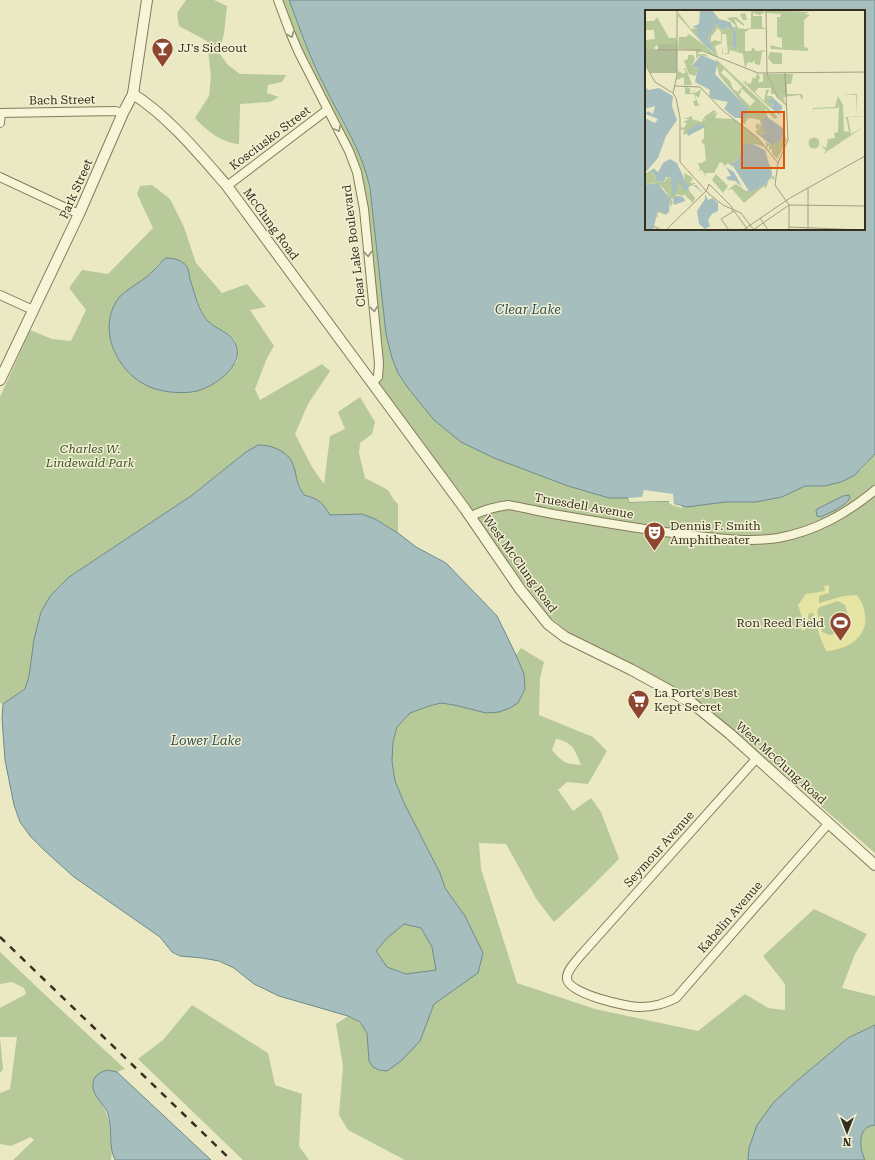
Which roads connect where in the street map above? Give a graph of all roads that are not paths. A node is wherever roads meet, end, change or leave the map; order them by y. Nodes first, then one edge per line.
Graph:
1 (147, 0) edge
2 (278, 0) edge
3 (134, 94) junction
4 (327, 110) junction
5 (0, 113) edge
6 (123, 113) junction
7 (0, 123) edge
8 (0, 178) edge
9 (228, 186) junction
10 (79, 214) junction
11 (0, 295) edge
12 (33, 310) junction
13 (0, 380) edge
14 (372, 383) junction
15 (875, 490) edge
16 (470, 517) junction
17 (756, 759) junction
18 (828, 824) junction
19 (875, 865) edge
20 (640, 1007) joint

1 - 3 street, Park Street
2 -> 4 street, Clear Lake Boulevard
3 - 6 street, Park Street
3 - 9 street, McClung Road
4 - 9 street, Kosciusko Street
4 -> 14 street, Clear Lake Boulevard
5 - 6 street, Bach Street
5 - 7 street
6 - 10 street, Park Street
8 - 10 street
9 - 14 street, McClung Road
10 - 12 street, Park Street
11 - 12 street
12 - 13 street, Park Street
14 - 16 street, West McClung Road
15 - 16 street, Truesdell Avenue
16 - 17 street, West McClung Road
17 - 18 street, West McClung Road
17 - 20 street, Seymour Avenue
18 - 19 street, West McClung Road
18 - 20 street, Kabelin Avenue

